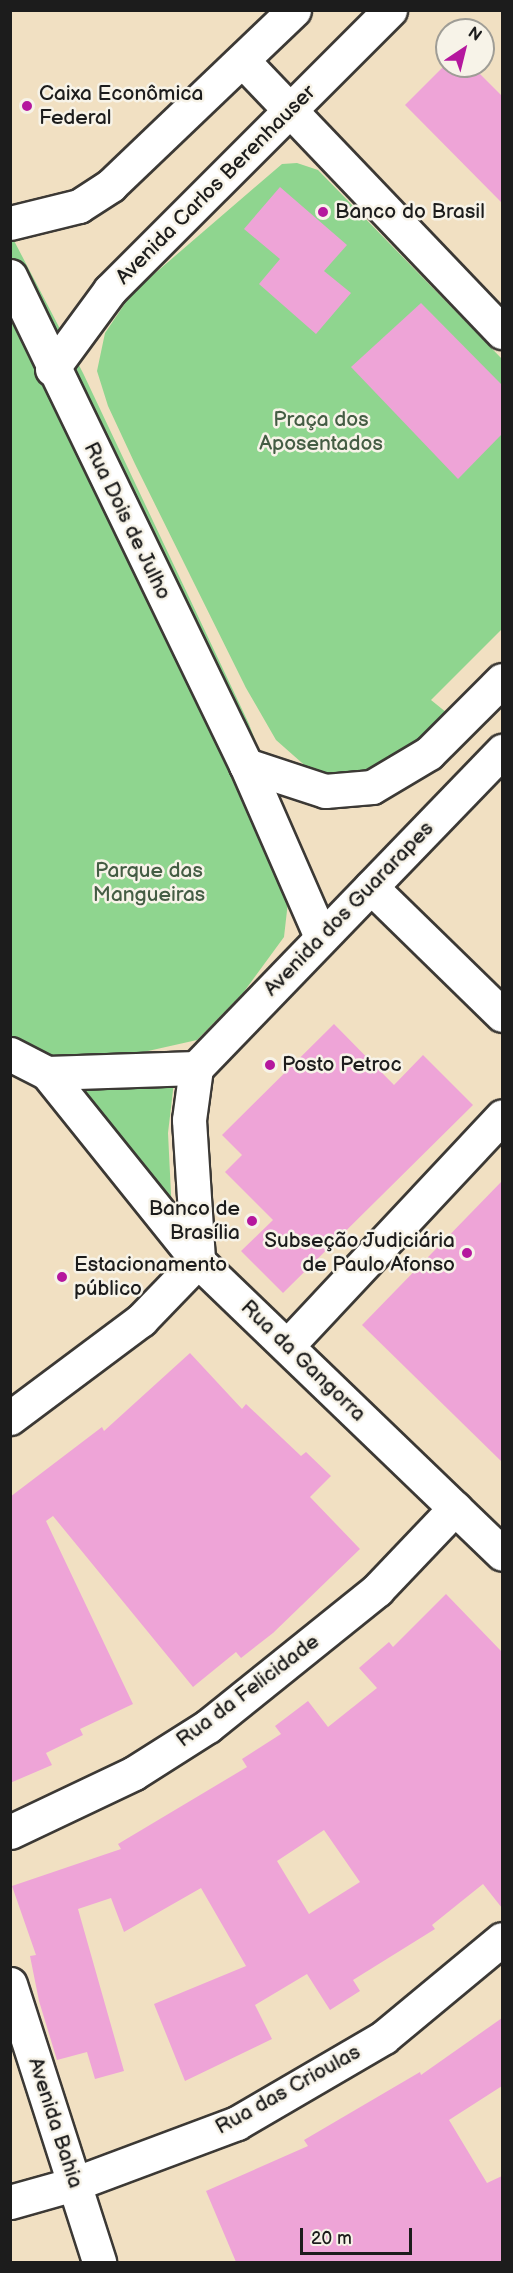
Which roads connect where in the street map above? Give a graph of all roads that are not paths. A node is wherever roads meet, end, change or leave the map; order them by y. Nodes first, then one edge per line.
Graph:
1 (294, 10) edge
2 (390, 10) edge
3 (243, 61) junction
4 (291, 109) junction
5 (10, 223) edge
6 (10, 276) edge
7 (502, 332) edge
8 (52, 369) junction
9 (502, 680) edge
10 (502, 751) edge
11 (246, 765) junction
12 (371, 887) junction
13 (321, 937) junction
14 (502, 1015) edge
15 (10, 1054) edge
16 (196, 1068) junction
17 (10, 1069) edge
18 (47, 1073) junction
19 (502, 1116) edge
20 (198, 1262) junction
21 (288, 1345) junction
22 (10, 1418) edge
23 (455, 1508) junction
24 (502, 1554) edge
25 (10, 1832) edge
26 (502, 1939) edge
27 (10, 1984) edge
28 (74, 2184) junction
29 (10, 2202) edge
30 (99, 2262) edge

1 - 3 street
2 - 4 street, Avenida Carlos Berenhauser
3 - 4 street
3 - 5 street
4 - 7 street
4 - 8 street, Avenida Carlos Berenhauser
6 - 8 street, Rua Dois de Julho
8 - 11 street, Rua Dois de Julho
9 - 11 street
10 - 12 street, Avenida dos Guararapes
11 - 13 street, Rua Dois de Julho
12 - 13 street, Avenida dos Guararapes
12 - 14 street
13 - 16 street, Avenida dos Guararapes
15 - 18 street, Rua da Gangorra
16 - 18 street, Rua da Gangorra
16 - 20 street
17 - 18 street
18 - 20 street, Rua da Gangorra
19 - 21 street
20 - 21 street, Rua da Gangorra
20 - 22 street
21 - 23 street, Rua da Gangorra
23 - 24 street, Rua da Gangorra
23 - 25 street, Rua da Felicidade
26 - 28 street, Rua das Crioulas
27 - 28 street, Avenida Bahia
28 - 29 street, Rua das Crioulas
28 - 30 street, Avenida Bahia

